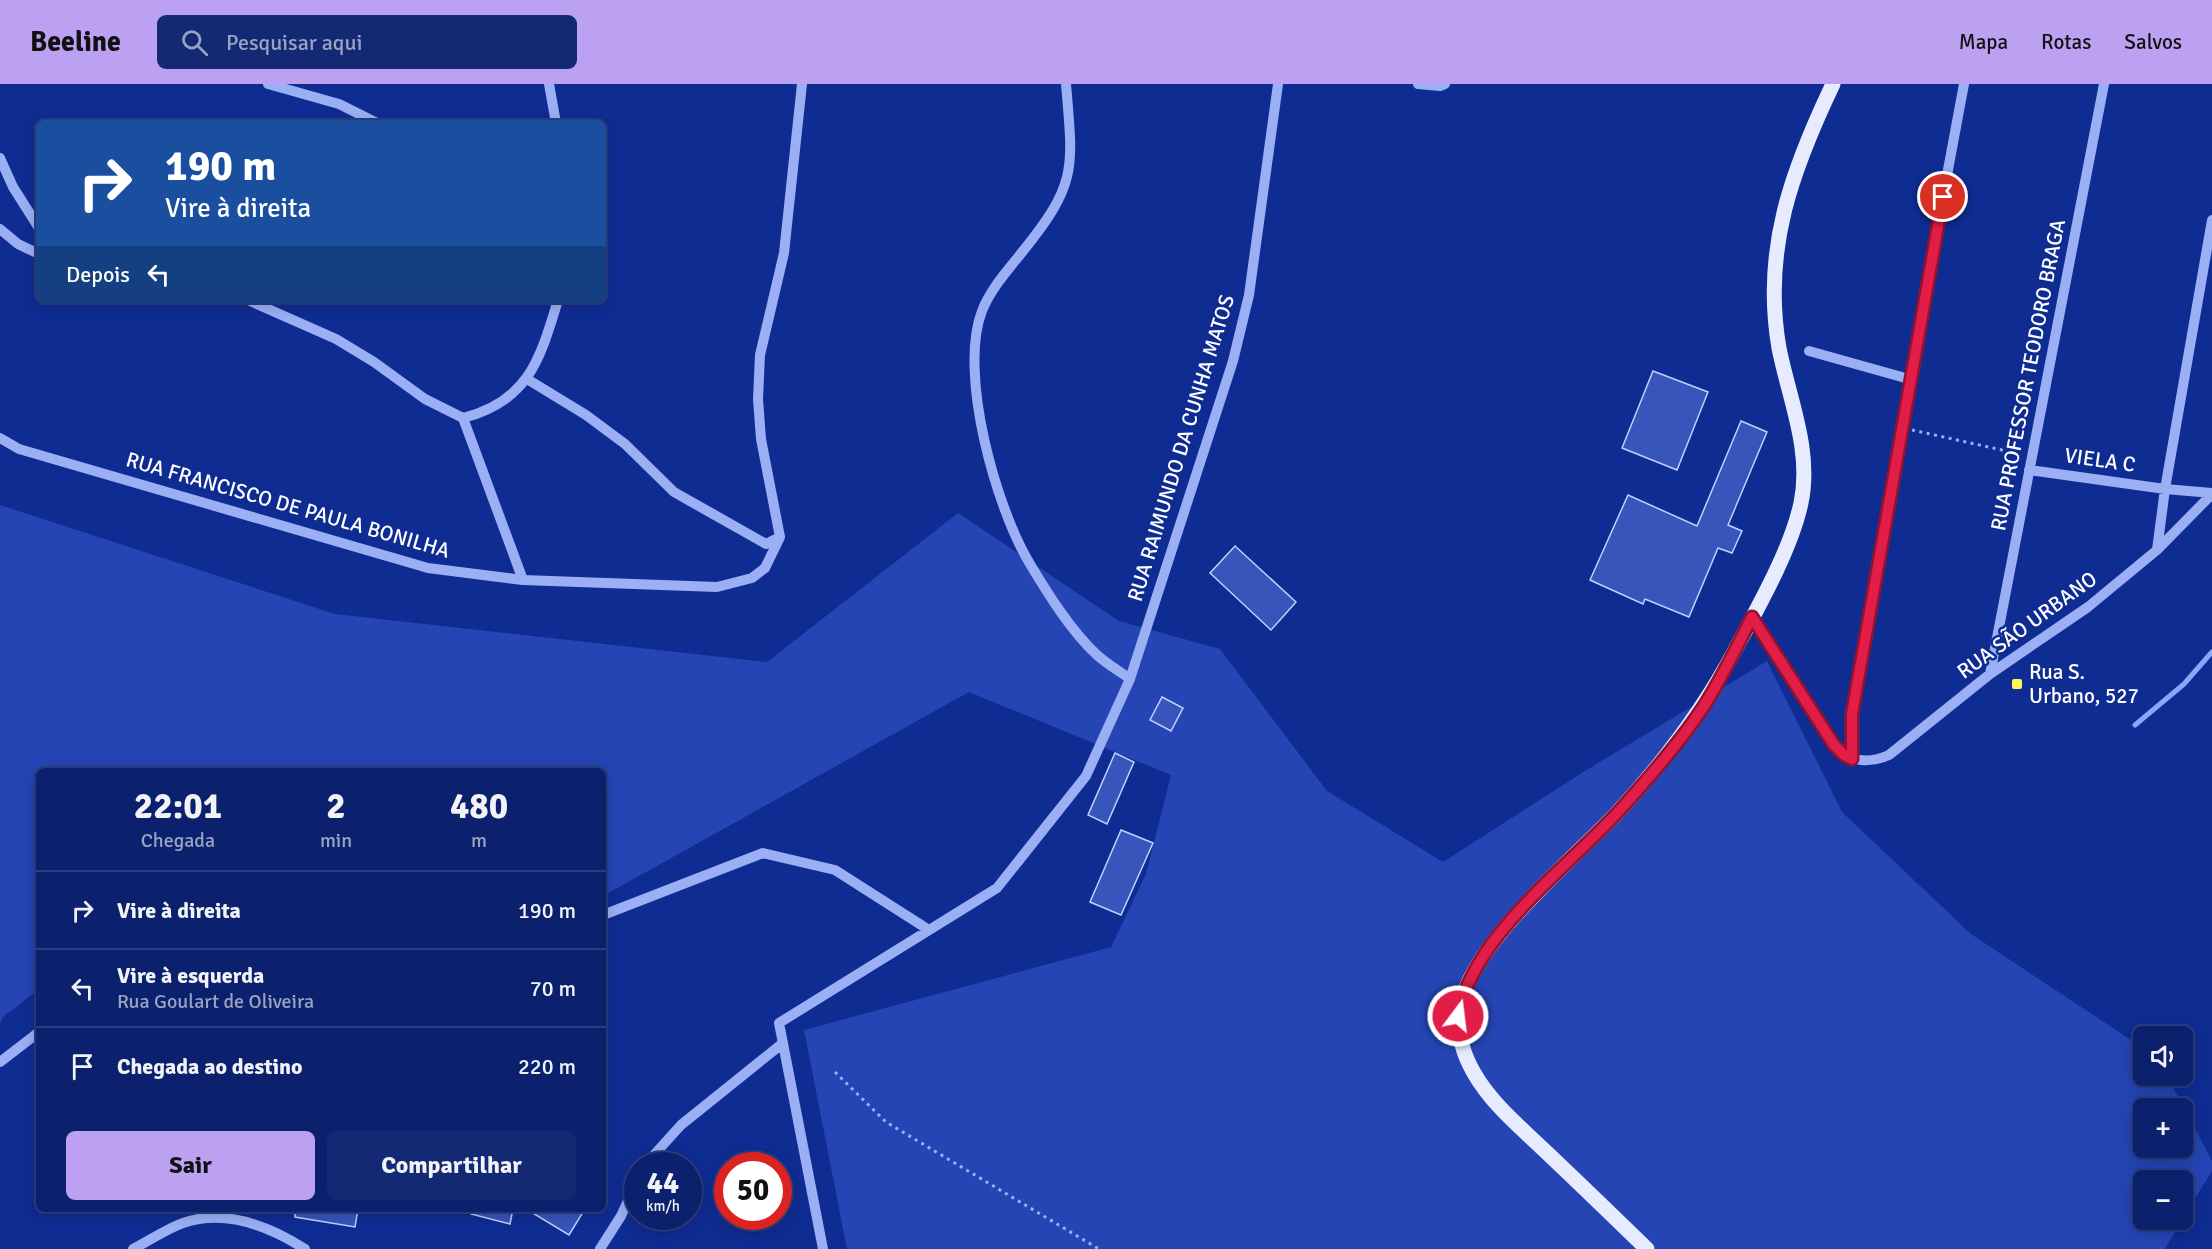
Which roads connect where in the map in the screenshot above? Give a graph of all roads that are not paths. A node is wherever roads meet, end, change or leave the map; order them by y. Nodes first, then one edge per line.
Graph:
1 (268, 84) edge
2 (549, 84) edge
3 (802, 84) edge
4 (1066, 84) edge
5 (1278, 84) edge
6 (1418, 84) edge
7 (1445, 84) edge
8 (1833, 84) edge
9 (1964, 84) edge
10 (2104, 84) edge
11 (371, 120) edge
12 (555, 120) edge
13 (0, 158) edge
14 (2212, 220) edge
15 (36, 223) edge
16 (0, 229) edge
17 (36, 253) edge
18 (255, 303) edge
19 (557, 303) edge
20 (1809, 351) dead end
21 (527, 379) junction
22 (1909, 379) junction
23 (463, 418) junction
24 (0, 438) edge
25 (2030, 470) junction
26 (2164, 489) junction
27 (2211, 496) edge
28 (780, 537) junction
29 (2157, 550) junction
30 (523, 580) junction
31 (1752, 617) junction
32 (1990, 674) junction
33 (1130, 679) junction
34 (1852, 759) junction
35 (606, 914) edge
36 (929, 930) junction
37 (36, 1034) edge
38 (783, 1043) junction
39 (0, 1062) edge
40 (657, 1152) edge
41 (624, 1209) edge
42 (133, 1249) edge
43 (305, 1249) edge
44 (600, 1249) edge
45 (823, 1249) edge
46 (1647, 1249) edge

1 - 11 street
2 - 12 street
3 - 28 street
4 - 33 street
5 - 33 street, RUA RAIMUNDO DA CUNHA MATOS
6 - 7 street
8 - 31 main road
9 - 22 street
10 - 25 street, RUA PROFESSOR TEODORO BRAGA
13 - 15 street
14 - 26 street
16 - 17 street
18 - 23 street
19 - 21 street
20 - 22 street
21 - 23 street
21 - 28 street
22 - 34 street
23 - 30 street
24 - 30 street, RUA FRANCISCO DE PAULA BONILHA
25 - 26 street, VIELA C
25 - 32 street, RUA PROFESSOR TEODORO BRAGA
26 - 27 street, VIELA C
26 - 29 street
27 - 29 street, RUA SÃO URBANO
28 - 30 street, RUA FRANCISCO DE PAULA BONILHA
29 - 32 street, RUA SÃO URBANO
31 - 34 street
31 - 46 main road
32 - 34 street, RUA SÃO URBANO
33 - 36 street, RUA RAIMUNDO DA CUNHA MATOS
35 - 36 street
36 - 38 street, RUA RAIMUNDO DA CUNHA MATOS
37 - 39 street
38 - 40 street
38 - 45 street
41 - 44 street
42 - 43 street

